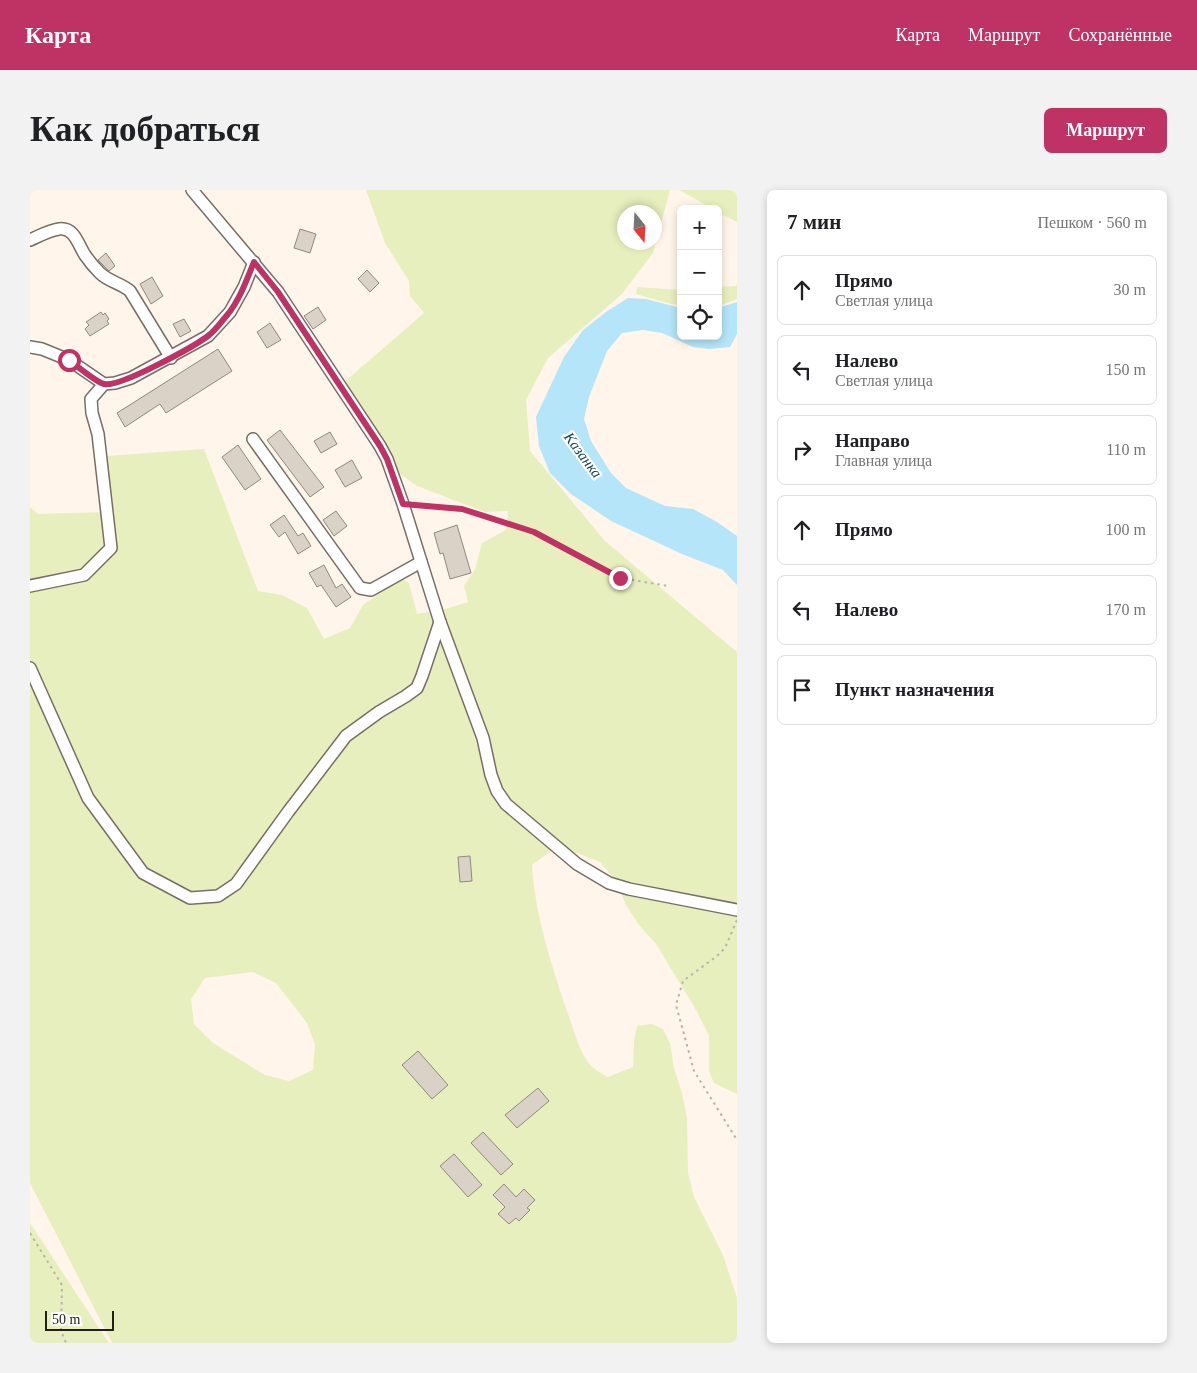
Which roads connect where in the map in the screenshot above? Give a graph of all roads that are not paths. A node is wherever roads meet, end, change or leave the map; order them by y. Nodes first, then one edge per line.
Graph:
1 (192, 190) edge
2 (30, 240) edge
3 (254, 262) junction
4 (30, 347) edge
5 (171, 358) junction
6 (104, 384) junction
7 (253, 439) dead end
8 (421, 562) junction
9 (30, 586) edge
10 (440, 622) junction
11 (30, 668) edge
12 (737, 910) edge

1 - 3 street
2 - 5 street
3 - 5 street
3 - 8 street
4 - 6 street
5 - 6 street
6 - 9 street
7 - 8 street
8 - 10 street
10 - 11 street
10 - 12 street

